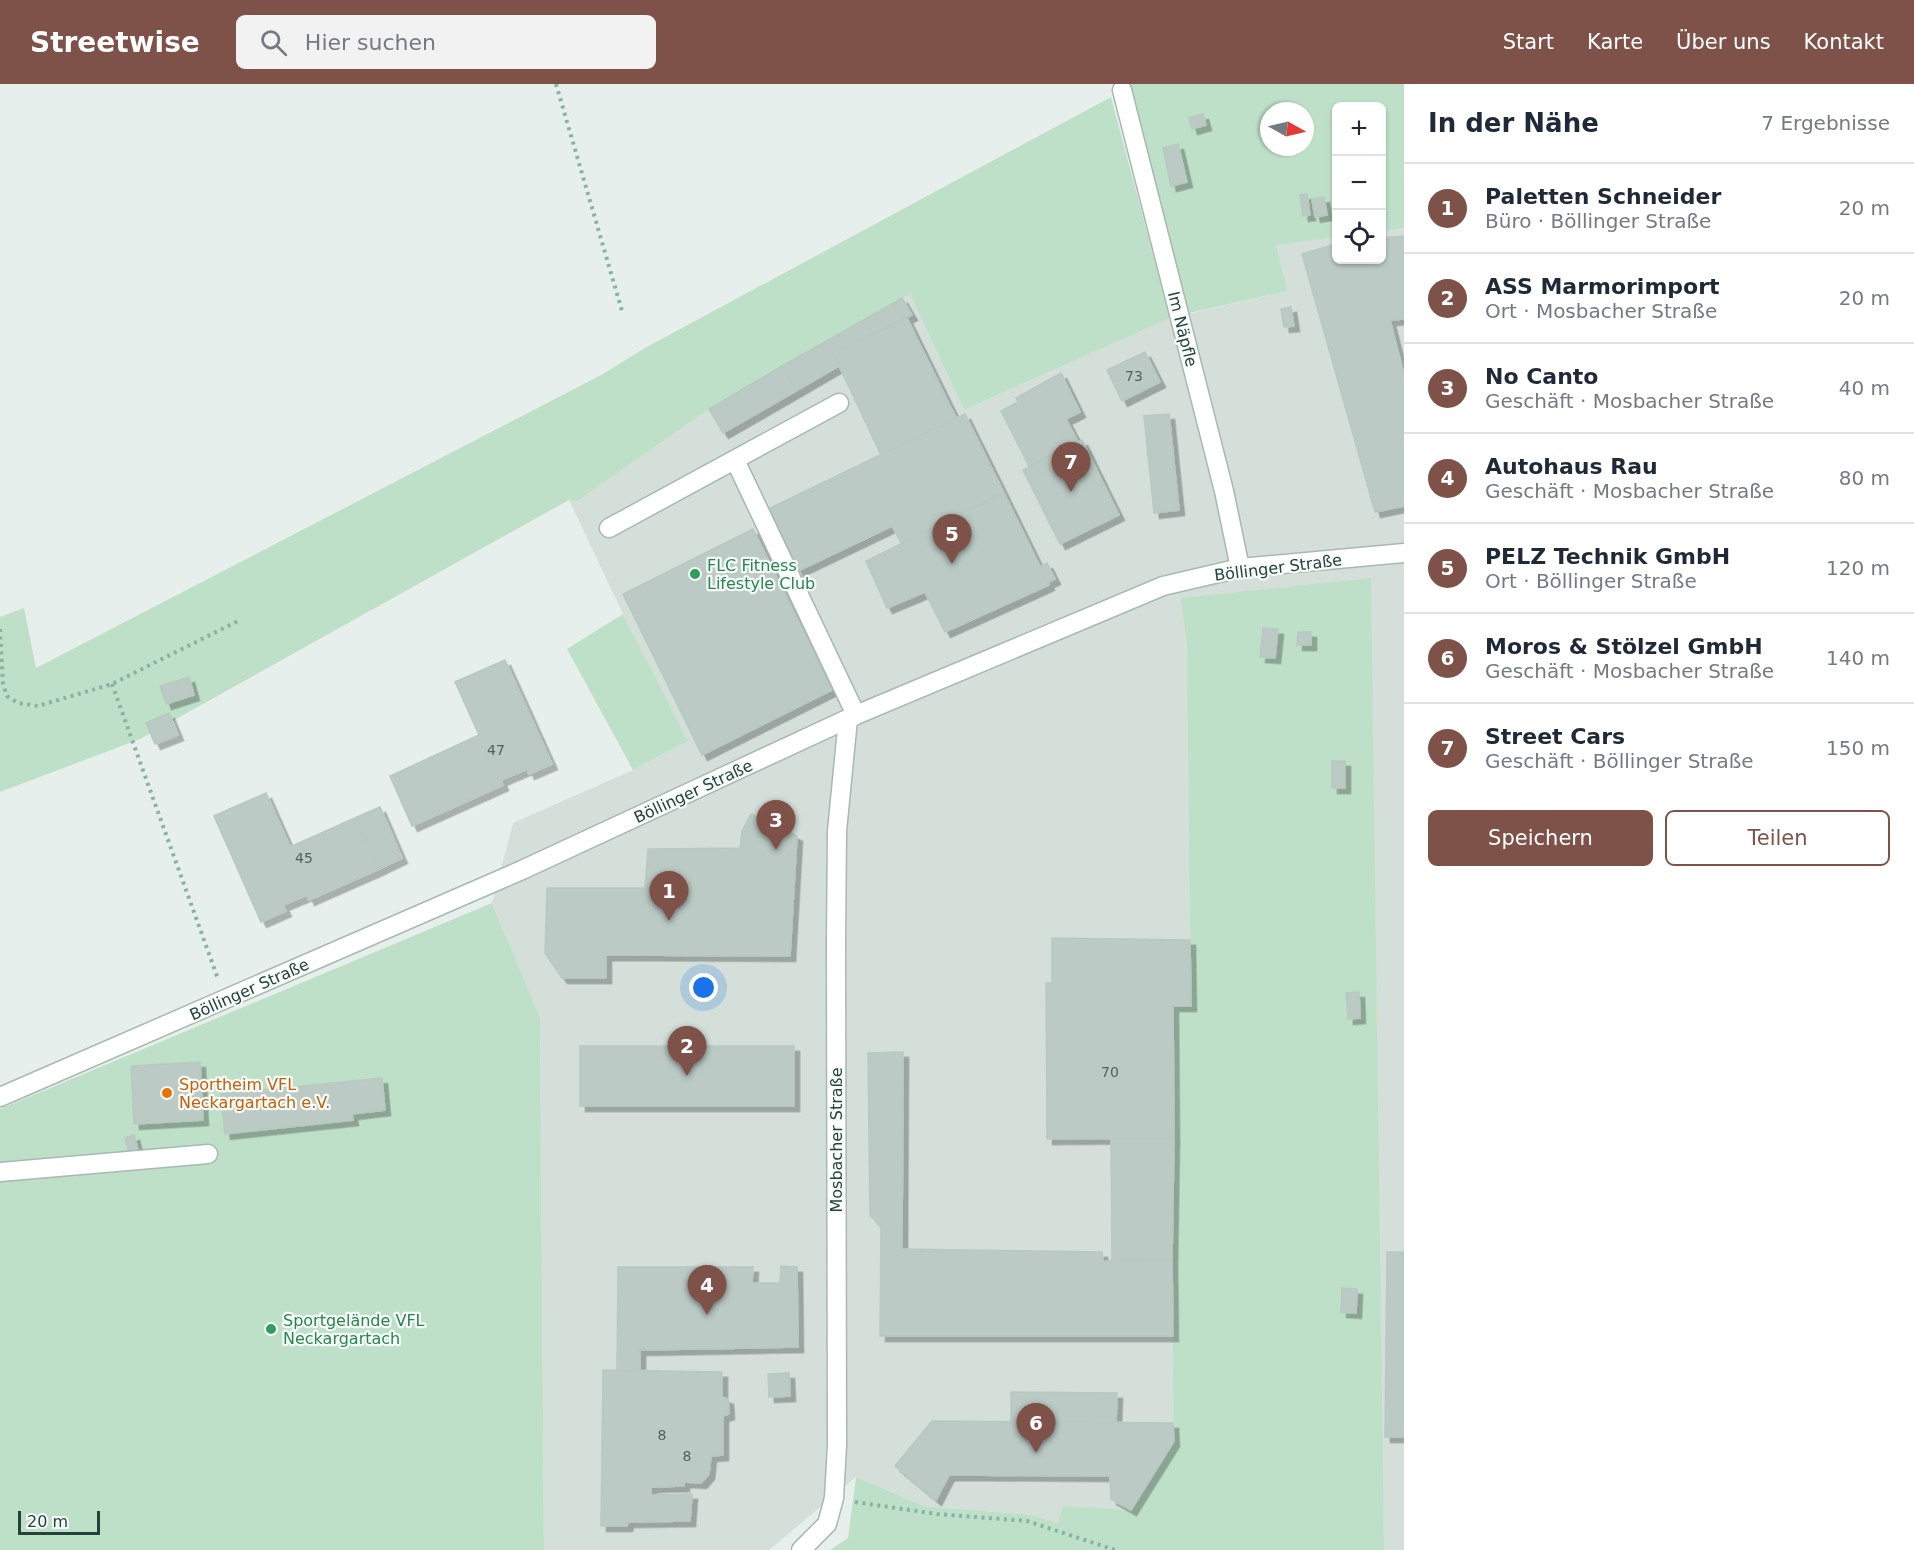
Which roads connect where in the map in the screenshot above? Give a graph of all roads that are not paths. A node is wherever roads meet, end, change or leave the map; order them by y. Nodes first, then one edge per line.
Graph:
1 (1122, 90) dead end
2 (839, 403) dead end
3 (735, 460) junction
4 (609, 528) dead end
5 (1404, 553) edge
6 (1240, 568) junction
7 (852, 717) junction
8 (0, 1097) edge
9 (208, 1154) dead end
10 (0, 1172) edge
11 (801, 1550) edge

1 - 6 street, Im Näpfle
2 - 3 street
3 - 4 street
3 - 7 street
5 - 6 street, Böllinger Straße
6 - 7 street, Böllinger Straße
7 - 8 street, Böllinger Straße
7 - 11 street, Mosbacher Straße
9 - 10 street

